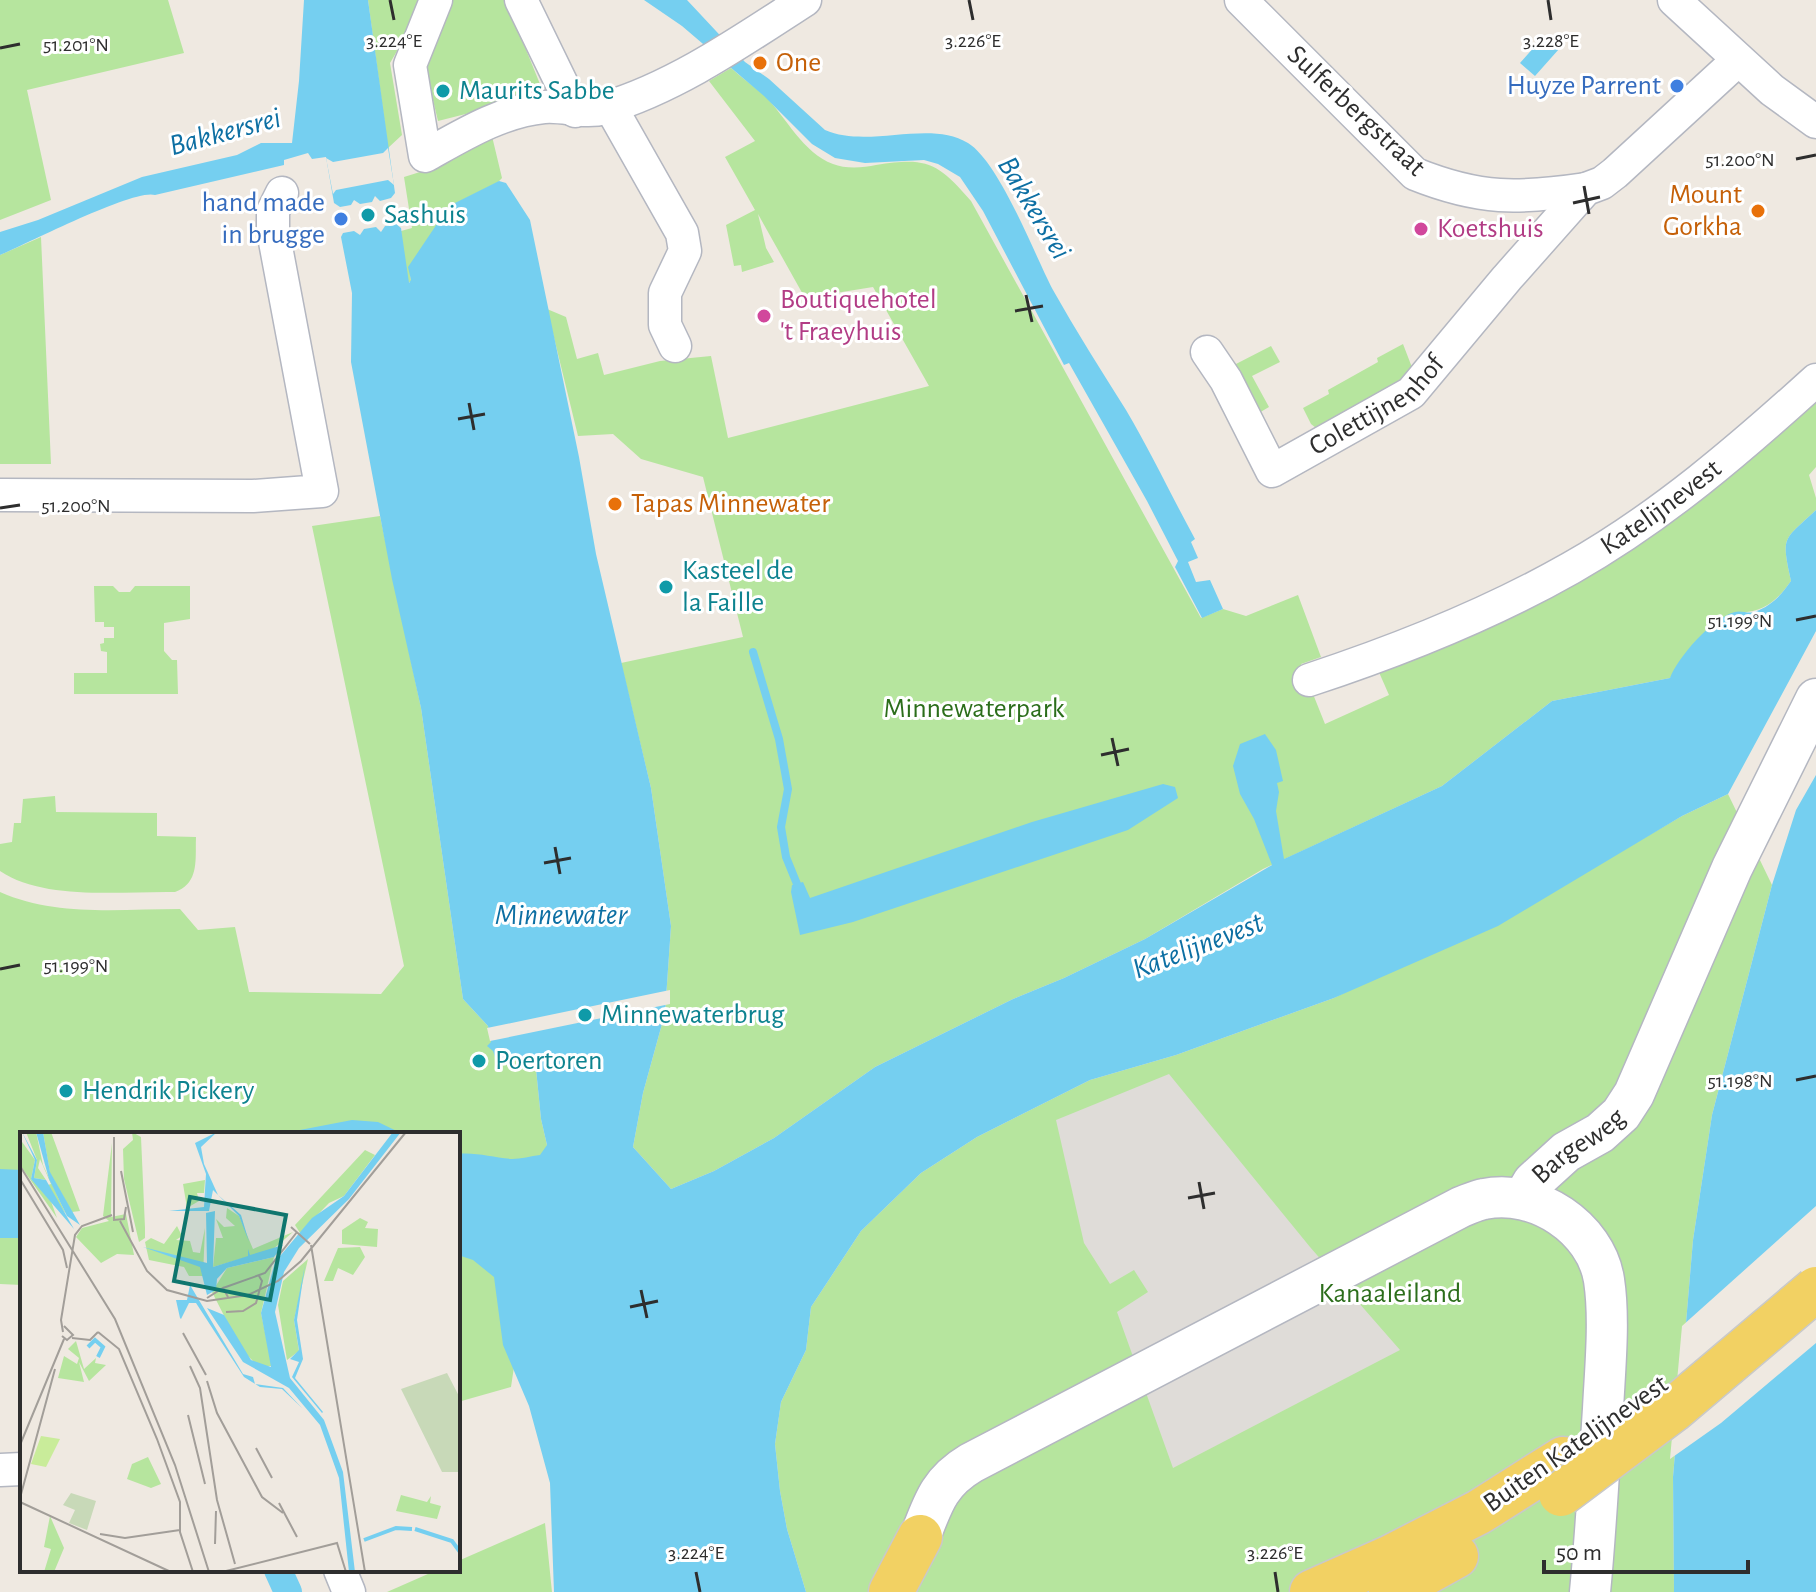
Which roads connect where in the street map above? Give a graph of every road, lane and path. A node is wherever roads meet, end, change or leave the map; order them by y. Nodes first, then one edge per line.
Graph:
1 (436, 0) edge
2 (521, 0) edge
3 (805, 0) edge
4 (1241, 0) edge
5 (1674, 0) edge
6 (1738, 60) junction
7 (610, 106) junction
8 (575, 111) junction
9 (1816, 122) edge
10 (1586, 189) junction
11 (282, 193) dead end
12 (1534, 196) junction
13 (1557, 222) junction
14 (675, 346) dead end
15 (1207, 352) dead end
16 (1816, 380) edge
17 (0, 495) edge
18 (1309, 680) dead end
19 (1816, 699) edge
20 (1523, 1199) junction
21 (1816, 1259) edge
22 (1816, 1289) edge
23 (20, 1469) edge
24 (0, 1470) edge
25 (1562, 1477) junction
26 (920, 1537) junction
27 (341, 1572) edge
28 (349, 1592) edge
29 (891, 1592) edge
30 (922, 1592) edge
31 (1312, 1592) edge
32 (1391, 1592) edge
33 (1590, 1592) edge

1 - 8 street
2 - 8 street
3 - 7 street
4 - 12 street, Sulferbergstraat
5 - 6 street
6 - 9 street
6 - 10 street
7 - 8 street
7 - 14 street
10 - 12 street, Sulferbergstraat
10 - 13 street
11 - 17 street
12 - 13 street
13 - 15 street, Colettijnenhof
16 - 18 street, Katelijnevest
19 - 20 street, Bargeweg
20 - 26 street
20 - 33 street, Bargeweg
21 - 25 main road, Buiten Katelijnevest
22 - 25 main road, Buiten Katelijnevest, bridge
23 - 24 street
25 - 31 main road, Buiten Katelijnevest
25 - 32 main road, Buiten Katelijnevest
26 - 29 main road
26 - 30 main road
27 - 28 street

